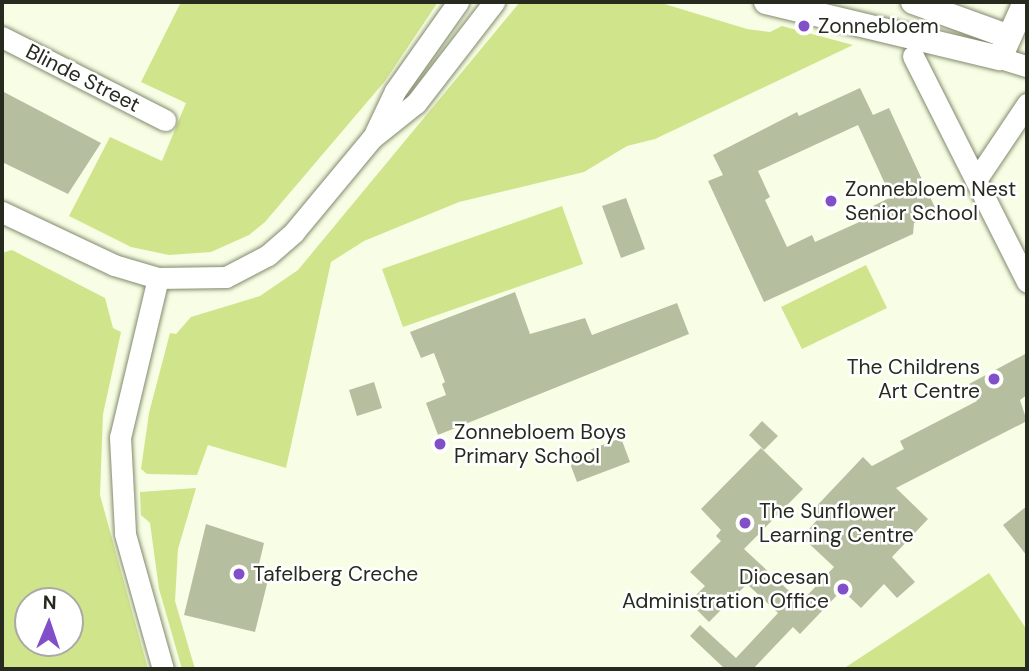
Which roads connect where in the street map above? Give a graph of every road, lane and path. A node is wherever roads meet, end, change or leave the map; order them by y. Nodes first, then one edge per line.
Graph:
1 (458, 2) edge
2 (494, 2) edge
3 (766, 2) edge
4 (913, 2) edge
5 (1025, 2) edge
6 (2, 37) edge
7 (1004, 47) junction
8 (1027, 54) edge
9 (913, 56) dead end
10 (1027, 66) edge
11 (1027, 104) edge
12 (165, 120) dead end
13 (372, 138) junction
14 (976, 180) junction
15 (2, 212) edge
16 (158, 278) junction
17 (1027, 282) edge
18 (163, 669) edge

1 - 13 street
2 - 13 street
3 - 7 street
4 - 7 street
5 - 7 street
6 - 12 street, Blinde Street
7 - 8 street
7 - 10 street
9 - 14 street
11 - 14 street
13 - 16 street
14 - 17 street
15 - 16 street
16 - 18 street

